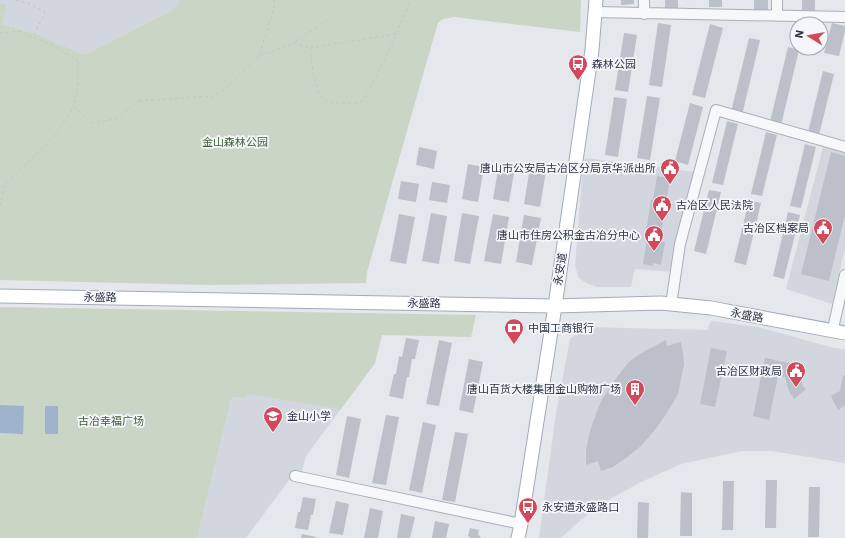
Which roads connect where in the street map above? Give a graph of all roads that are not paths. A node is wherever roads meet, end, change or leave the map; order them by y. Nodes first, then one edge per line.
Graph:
1 (644, 0) edge
2 (777, 0) edge
3 (596, 6) edge
4 (644, 14) junction
5 (777, 16) junction
6 (845, 17) edge
7 (845, 147) edge
8 (845, 275) edge
9 (0, 290) edge
10 (0, 296) edge
11 (672, 298) junction
12 (555, 303) junction
13 (839, 325) edge
14 (845, 333) edge
15 (295, 476) dead end
16 (521, 524) junction
17 (518, 538) edge

1 - 4 street
2 - 5 street
3 - 4 street
3 - 12 main road, 永安道
4 - 5 street
5 - 6 street
7 - 11 street
8 - 13 street
9 - 12 main road, 永盛路
10 - 12 main road, 永盛路
11 - 12 main road, 永盛路
11 - 13 main road, 永盛路
12 - 14 main road, 永盛路
12 - 16 main road, 永安道
15 - 16 street
16 - 17 main road, 永安道

